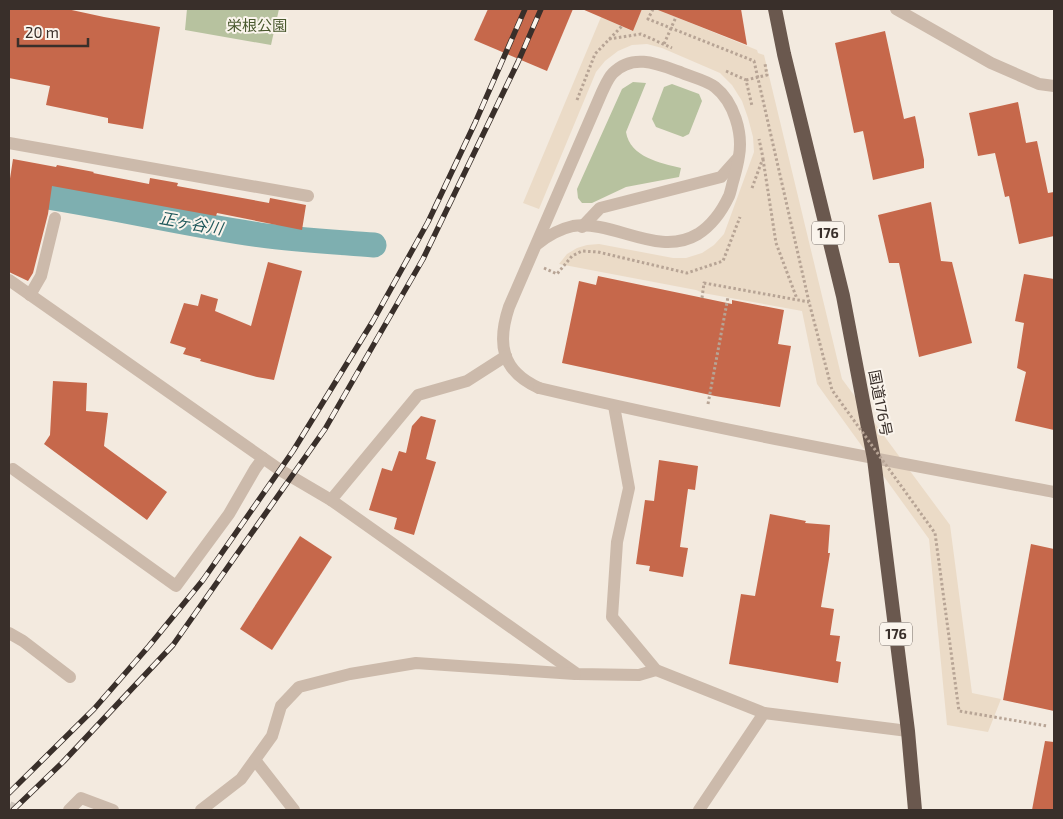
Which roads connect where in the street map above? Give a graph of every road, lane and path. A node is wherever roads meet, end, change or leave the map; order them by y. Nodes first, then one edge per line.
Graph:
1 (653, 9) edge
2 (775, 9) edge
3 (896, 9) edge
4 (676, 17) dead end
5 (664, 44) dead end
6 (764, 56) dead end
7 (746, 80) dead end
8 (1054, 86) edge
9 (9, 143) edge
10 (739, 156) junction
11 (763, 158) dead end
12 (308, 196) dead end
13 (55, 218) dead end
14 (582, 227) junction
15 (536, 245) junction
16 (9, 280) edge
17 (30, 295) junction
18 (728, 297) dead end
19 (702, 298) dead end
20 (797, 299) junction
21 (809, 302) junction
22 (506, 356) junction
23 (708, 404) dead end
24 (614, 406) junction
25 (263, 458) junction
26 (874, 458) junction
27 (13, 469) dead end
28 (1054, 492) edge
29 (331, 500) junction
30 (9, 633) edge
31 (656, 670) junction
32 (577, 674) junction
33 (70, 677) dead end
34 (764, 713) junction
35 (1047, 726) dead end
36 (908, 731) junction
37 (255, 760) junction
38 (69, 810) edge
39 (113, 810) edge
40 (201, 810) edge
41 (294, 810) edge
42 (699, 810) edge
43 (915, 810) edge

1 - 21 path, bridge
2 - 26 highway, 国道176号 / 176
3 - 8 street
4 - 5 path
6 - 7 path
9 - 12 street
10 - 14 street
10 - 14 street
10 - 15 street
11 - 20 path
13 - 17 street
14 - 15 street
15 - 22 street
16 - 17 street
17 - 25 street
18 - 23 path
19 - 20 path
20 - 21 path
21 - 35 path, bridge
22 - 24 street
22 - 29 street
24 - 26 street
24 - 31 street
25 - 27 street
25 - 29 street
26 - 28 street
26 - 36 highway, 国道176号 / 176
29 - 32 street
30 - 33 street
31 - 32 street
31 - 34 street
32 - 37 street
34 - 36 street
34 - 42 street
36 - 43 highway, 国道176号 / 176
37 - 40 street
37 - 41 street
38 - 39 street

